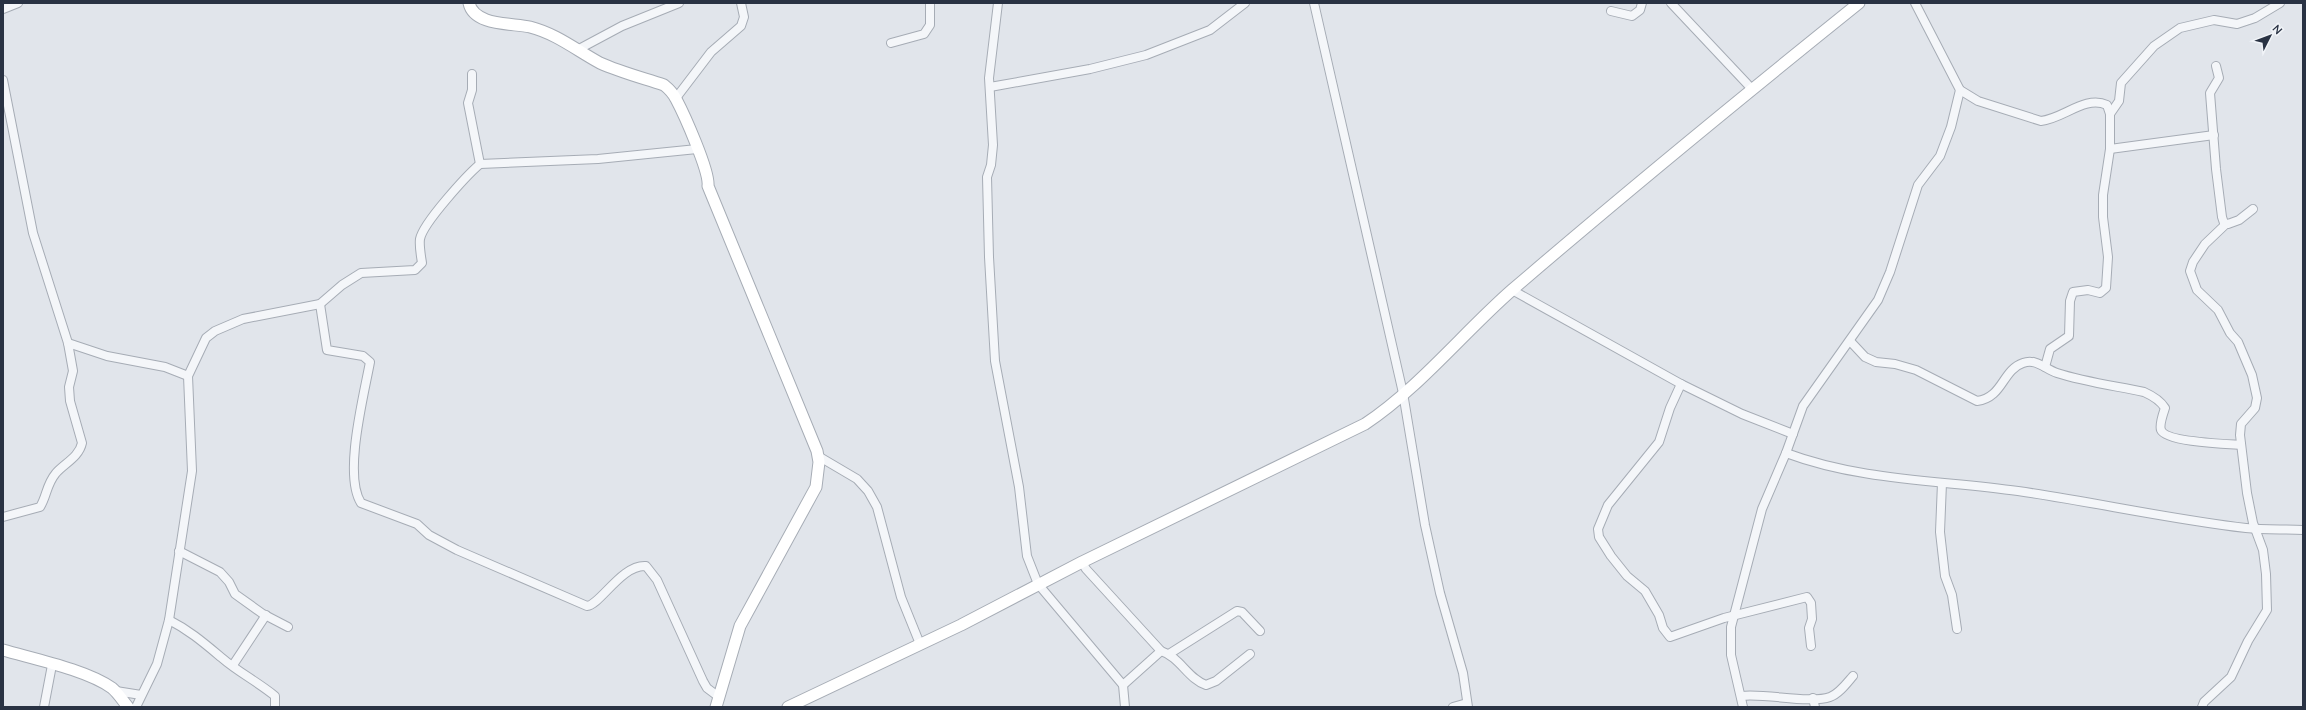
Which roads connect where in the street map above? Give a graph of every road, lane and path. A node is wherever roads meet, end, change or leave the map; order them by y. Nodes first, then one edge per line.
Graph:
1 (18, 3) edge
2 (469, 3) edge
3 (679, 3) edge
4 (741, 3) edge
5 (930, 3) edge
6 (998, 3) edge
7 (1246, 3) edge
8 (1314, 3) edge
9 (1642, 3) edge
10 (1671, 3) edge
11 (1859, 3) edge
12 (1915, 3) edge
13 (2280, 3) edge
14 (3, 9) edge
15 (1611, 11) dead end
16 (891, 43) dead end
17 (579, 49) junction
18 (2216, 66) dead end
19 (472, 74) dead end
20 (3, 80) edge
21 (990, 86) junction
22 (1752, 89) junction
23 (1960, 90) junction
24 (676, 98) junction
25 (2110, 114) junction
26 (2214, 135) junction
27 (697, 148) junction
28 (2110, 149) junction
29 (480, 164) junction
30 (2253, 209) dead end
31 (2226, 224) junction
32 (1512, 290) junction
33 (320, 304) junction
34 (1850, 341) junction
35 (68, 343) junction
36 (2045, 367) junction
37 (188, 376) junction
38 (1681, 384) junction
39 (1403, 393) junction
40 (1792, 434) junction
41 (2241, 445) junction
42 (1786, 453) junction
43 (818, 456) junction
44 (1942, 483) junction
45 (3, 517) edge
46 (2256, 528) junction
47 (2303, 530) edge
48 (179, 551) junction
49 (1082, 562) junction
50 (1038, 584) junction
51 (266, 615) junction
52 (1732, 616) junction
53 (168, 620) junction
54 (288, 627) dead end
55 (1957, 629) dead end
56 (1260, 631) dead end
57 (920, 644) junction
58 (1811, 646) dead end
59 (3, 650) edge
60 (1165, 652) junction
61 (1250, 654) dead end
62 (52, 665) junction
63 (233, 665) junction
64 (1853, 676) dead end
65 (1123, 685) junction
66 (116, 691) junction
67 (141, 695) junction
68 (1741, 696) junction
69 (717, 702) edge
70 (1814, 703) edge
71 (1467, 705) edge
72 (44, 707) edge
73 (128, 707) edge
74 (136, 707) edge
75 (276, 707) edge
76 (788, 707) edge
77 (1125, 707) edge
78 (1453, 707) edge
79 (1743, 707) edge
80 (2202, 707) edge

1 - 14 street
2 - 17 street
3 - 17 street
4 - 24 street
5 - 16 street
6 - 21 street
7 - 21 street
8 - 39 street
9 - 15 street
10 - 22 street
11 - 22 street
12 - 23 street
13 - 25 street
17 - 24 street
18 - 26 street
19 - 29 street
20 - 35 street
21 - 50 street
22 - 32 street
23 - 25 street
23 - 34 street
24 - 27 street
25 - 28 street
26 - 28 street
26 - 31 street
27 - 29 street
27 - 43 street
28 - 36 street
29 - 33 street
30 - 31 street
31 - 41 street
32 - 38 street
32 - 39 street
33 - 37 street
33 - 69 street
34 - 36 street
34 - 40 street
35 - 37 street
35 - 45 street
36 - 41 street
37 - 48 street
38 - 40 street
38 - 52 street
39 - 49 street
39 - 71 street
40 - 42 street
41 - 46 street
42 - 44 street
42 - 52 street
43 - 57 street
43 - 69 street
44 - 46 street
44 - 55 street
46 - 47 street
46 - 80 street
48 - 51 street
48 - 53 street
49 - 50 street
49 - 60 street
50 - 57 street
50 - 65 street
51 - 54 street
51 - 63 street
52 - 58 street
52 - 68 street
53 - 63 street
53 - 67 street
56 - 60 street
57 - 76 street
59 - 62 street
60 - 61 street
60 - 65 street
62 - 66 street
62 - 72 street
63 - 75 street
64 - 70 street
65 - 77 street
66 - 67 street
66 - 73 street
67 - 74 street
68 - 70 street
68 - 79 street
71 - 78 street

